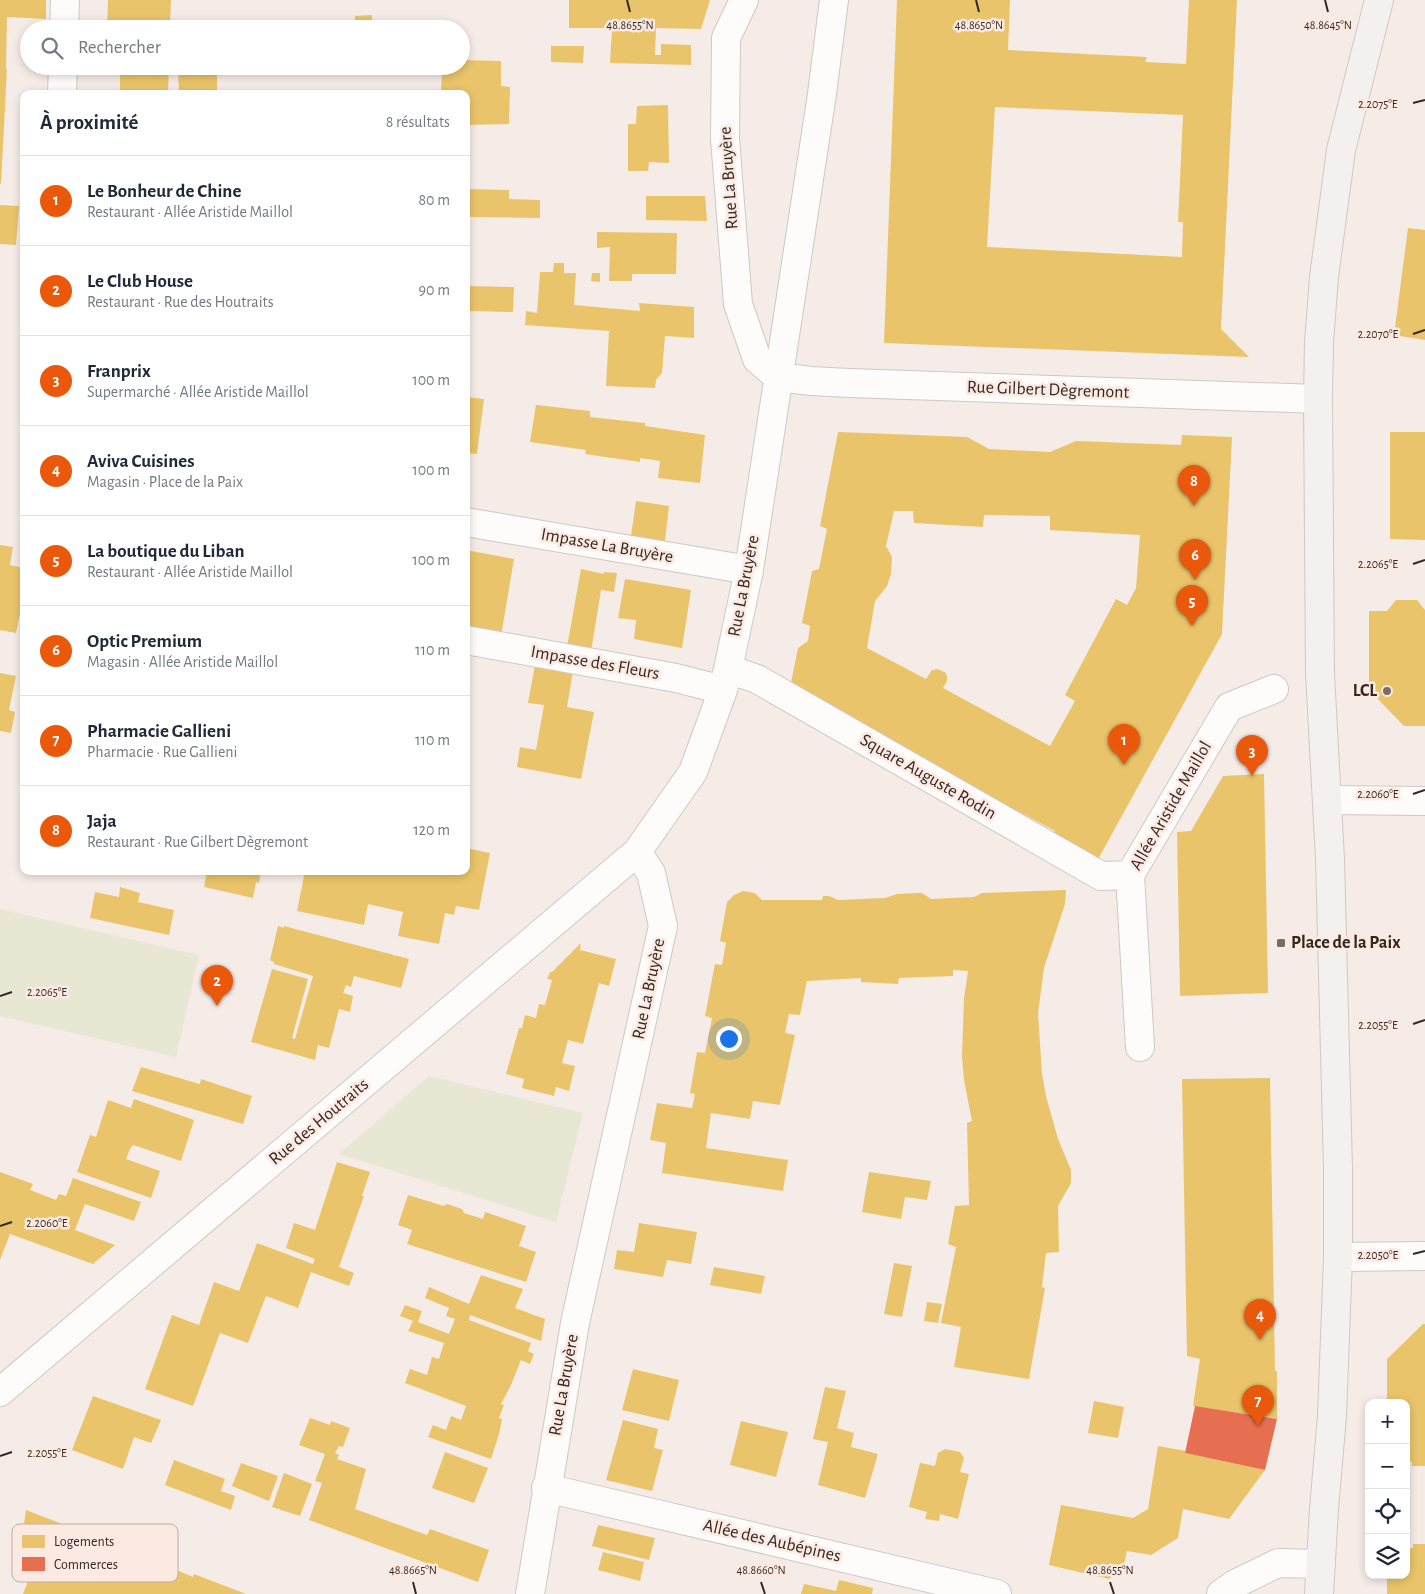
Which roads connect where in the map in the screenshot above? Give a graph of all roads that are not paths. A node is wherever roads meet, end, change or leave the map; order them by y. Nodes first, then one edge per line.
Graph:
1 (65, 0) edge
2 (744, 0) edge
3 (834, 0) edge
4 (1379, 0) edge
5 (64, 20) edge
6 (63, 75) edge
7 (62, 90) edge
8 (778, 377) junction
9 (1318, 399) junction
10 (470, 523) edge
11 (749, 570) junction
12 (470, 641) edge
13 (726, 679) junction
14 (1274, 689) dead end
15 (1328, 800) junction
16 (1425, 801) edge
17 (637, 852) junction
18 (1130, 875) junction
19 (1140, 1047) dead end
20 (1338, 1256) junction
21 (1425, 1256) edge
22 (0, 1392) edge
23 (546, 1488) junction
24 (1321, 1564) junction
25 (530, 1594) edge
26 (997, 1594) edge
27 (1221, 1594) edge
28 (1319, 1594) edge

1 - 5 street
2 - 8 street, Rue La Bruyère
3 - 8 street, Rue La Bruyère
4 - 9 main road
6 - 7 street
8 - 9 street, Rue Gilbert Dègremont
8 - 11 street, Rue La Bruyère
9 - 15 main road
10 - 11 street, Impasse La Bruyère
11 - 13 street, Rue La Bruyère
12 - 13 street, Impasse des Fleurs
13 - 17 street, Rue La Bruyère
13 - 18 street, Square Auguste Rodin
14 - 18 street, Allée Aristide Maillol
15 - 16 street
15 - 20 main road
17 - 22 street, Rue des Houtraits
17 - 23 street, Rue La Bruyère
18 - 19 street, Allée Aristide Maillol
20 - 21 street
20 - 24 main road
23 - 25 street, Rue La Bruyère
23 - 26 street, Allée des Aubépines
24 - 27 street
24 - 28 main road

